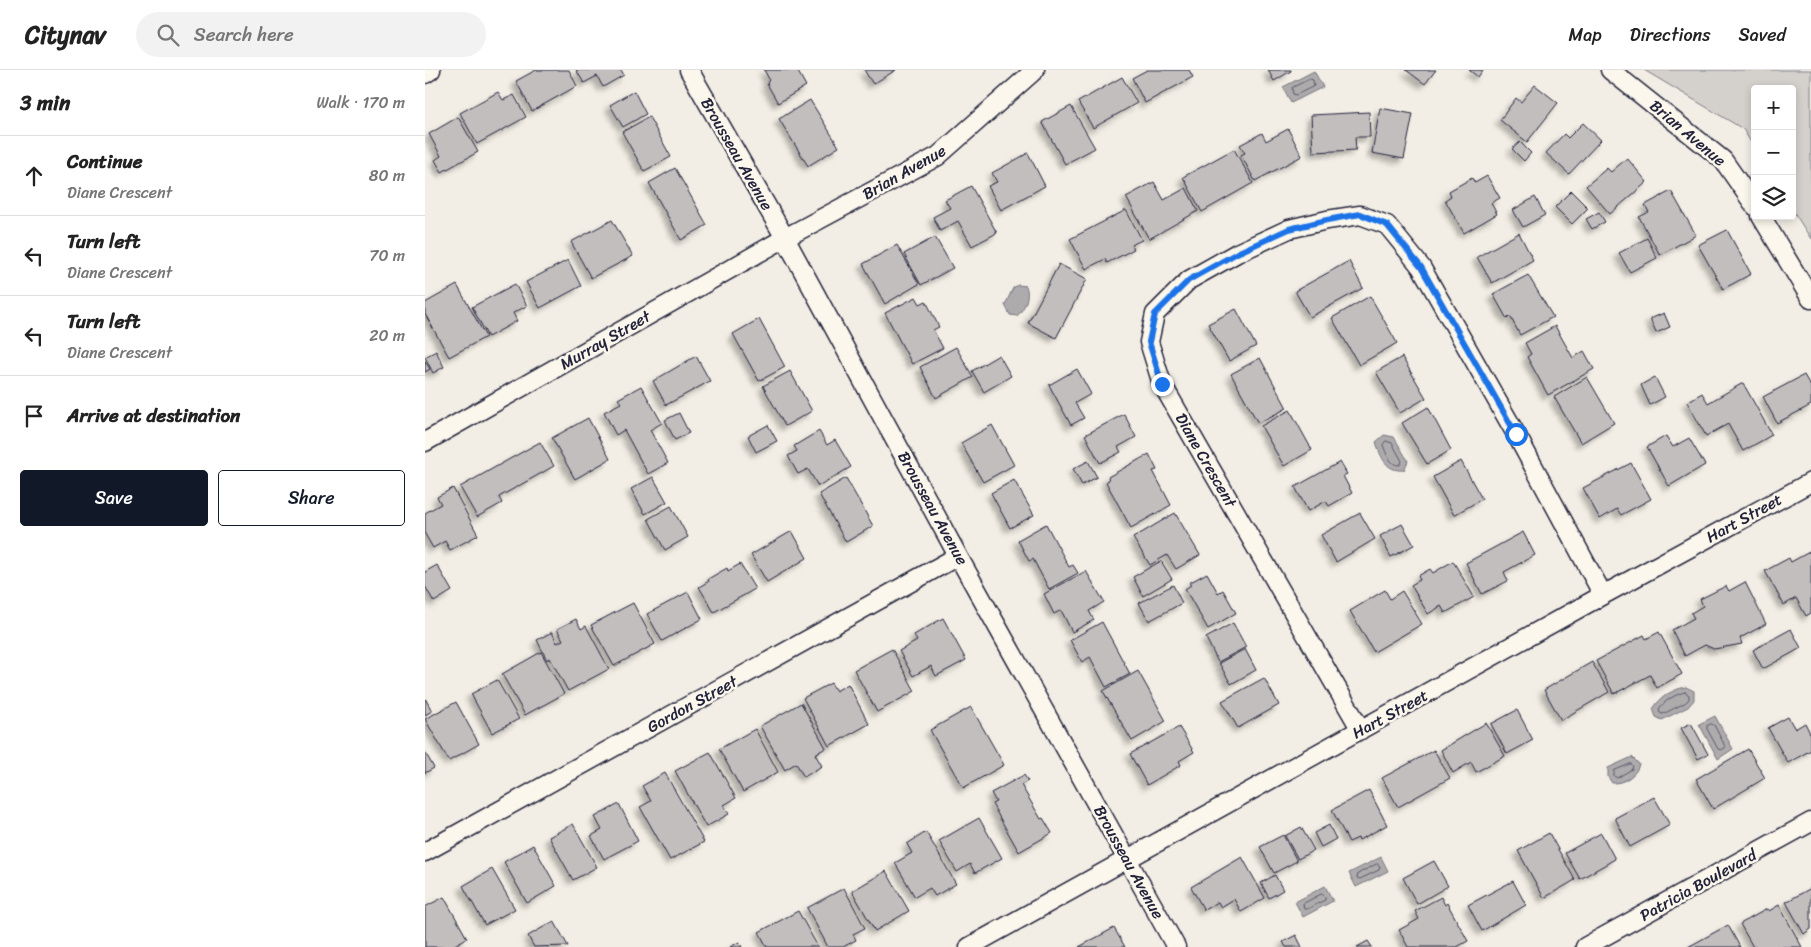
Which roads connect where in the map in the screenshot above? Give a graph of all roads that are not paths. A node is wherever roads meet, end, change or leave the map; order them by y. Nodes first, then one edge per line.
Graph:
1 (431, 70) edge
2 (689, 70) edge
3 (1035, 70) edge
4 (1610, 70) edge
5 (425, 74) edge
6 (1751, 200) edge
7 (1763, 220) edge
8 (785, 238) junction
9 (1811, 299) edge
10 (425, 442) edge
11 (1811, 482) edge
12 (958, 556) junction
13 (1603, 595) junction
14 (1361, 730) junction
15 (1811, 822) edge
16 (425, 852) edge
17 (1128, 859) junction
18 (969, 947) edge
19 (1176, 947) edge
20 (1585, 947) edge

1 - 5 street
2 - 8 street, Brousseau Avenue
3 - 8 street, Brian Avenue
4 - 6 street, Brian Avenue
7 - 9 street
8 - 10 street, Murray Street
8 - 12 street, Brousseau Avenue
11 - 13 street, Hart Street
12 - 16 street, Gordon Street
12 - 17 street, Brousseau Avenue
13 - 14 street, Hart Street
13 - 14 street, Diane Crescent
14 - 17 street, Hart Street
15 - 20 street, Patricia Boulevard
17 - 18 street, Hart Street
17 - 19 street, Brousseau Avenue

